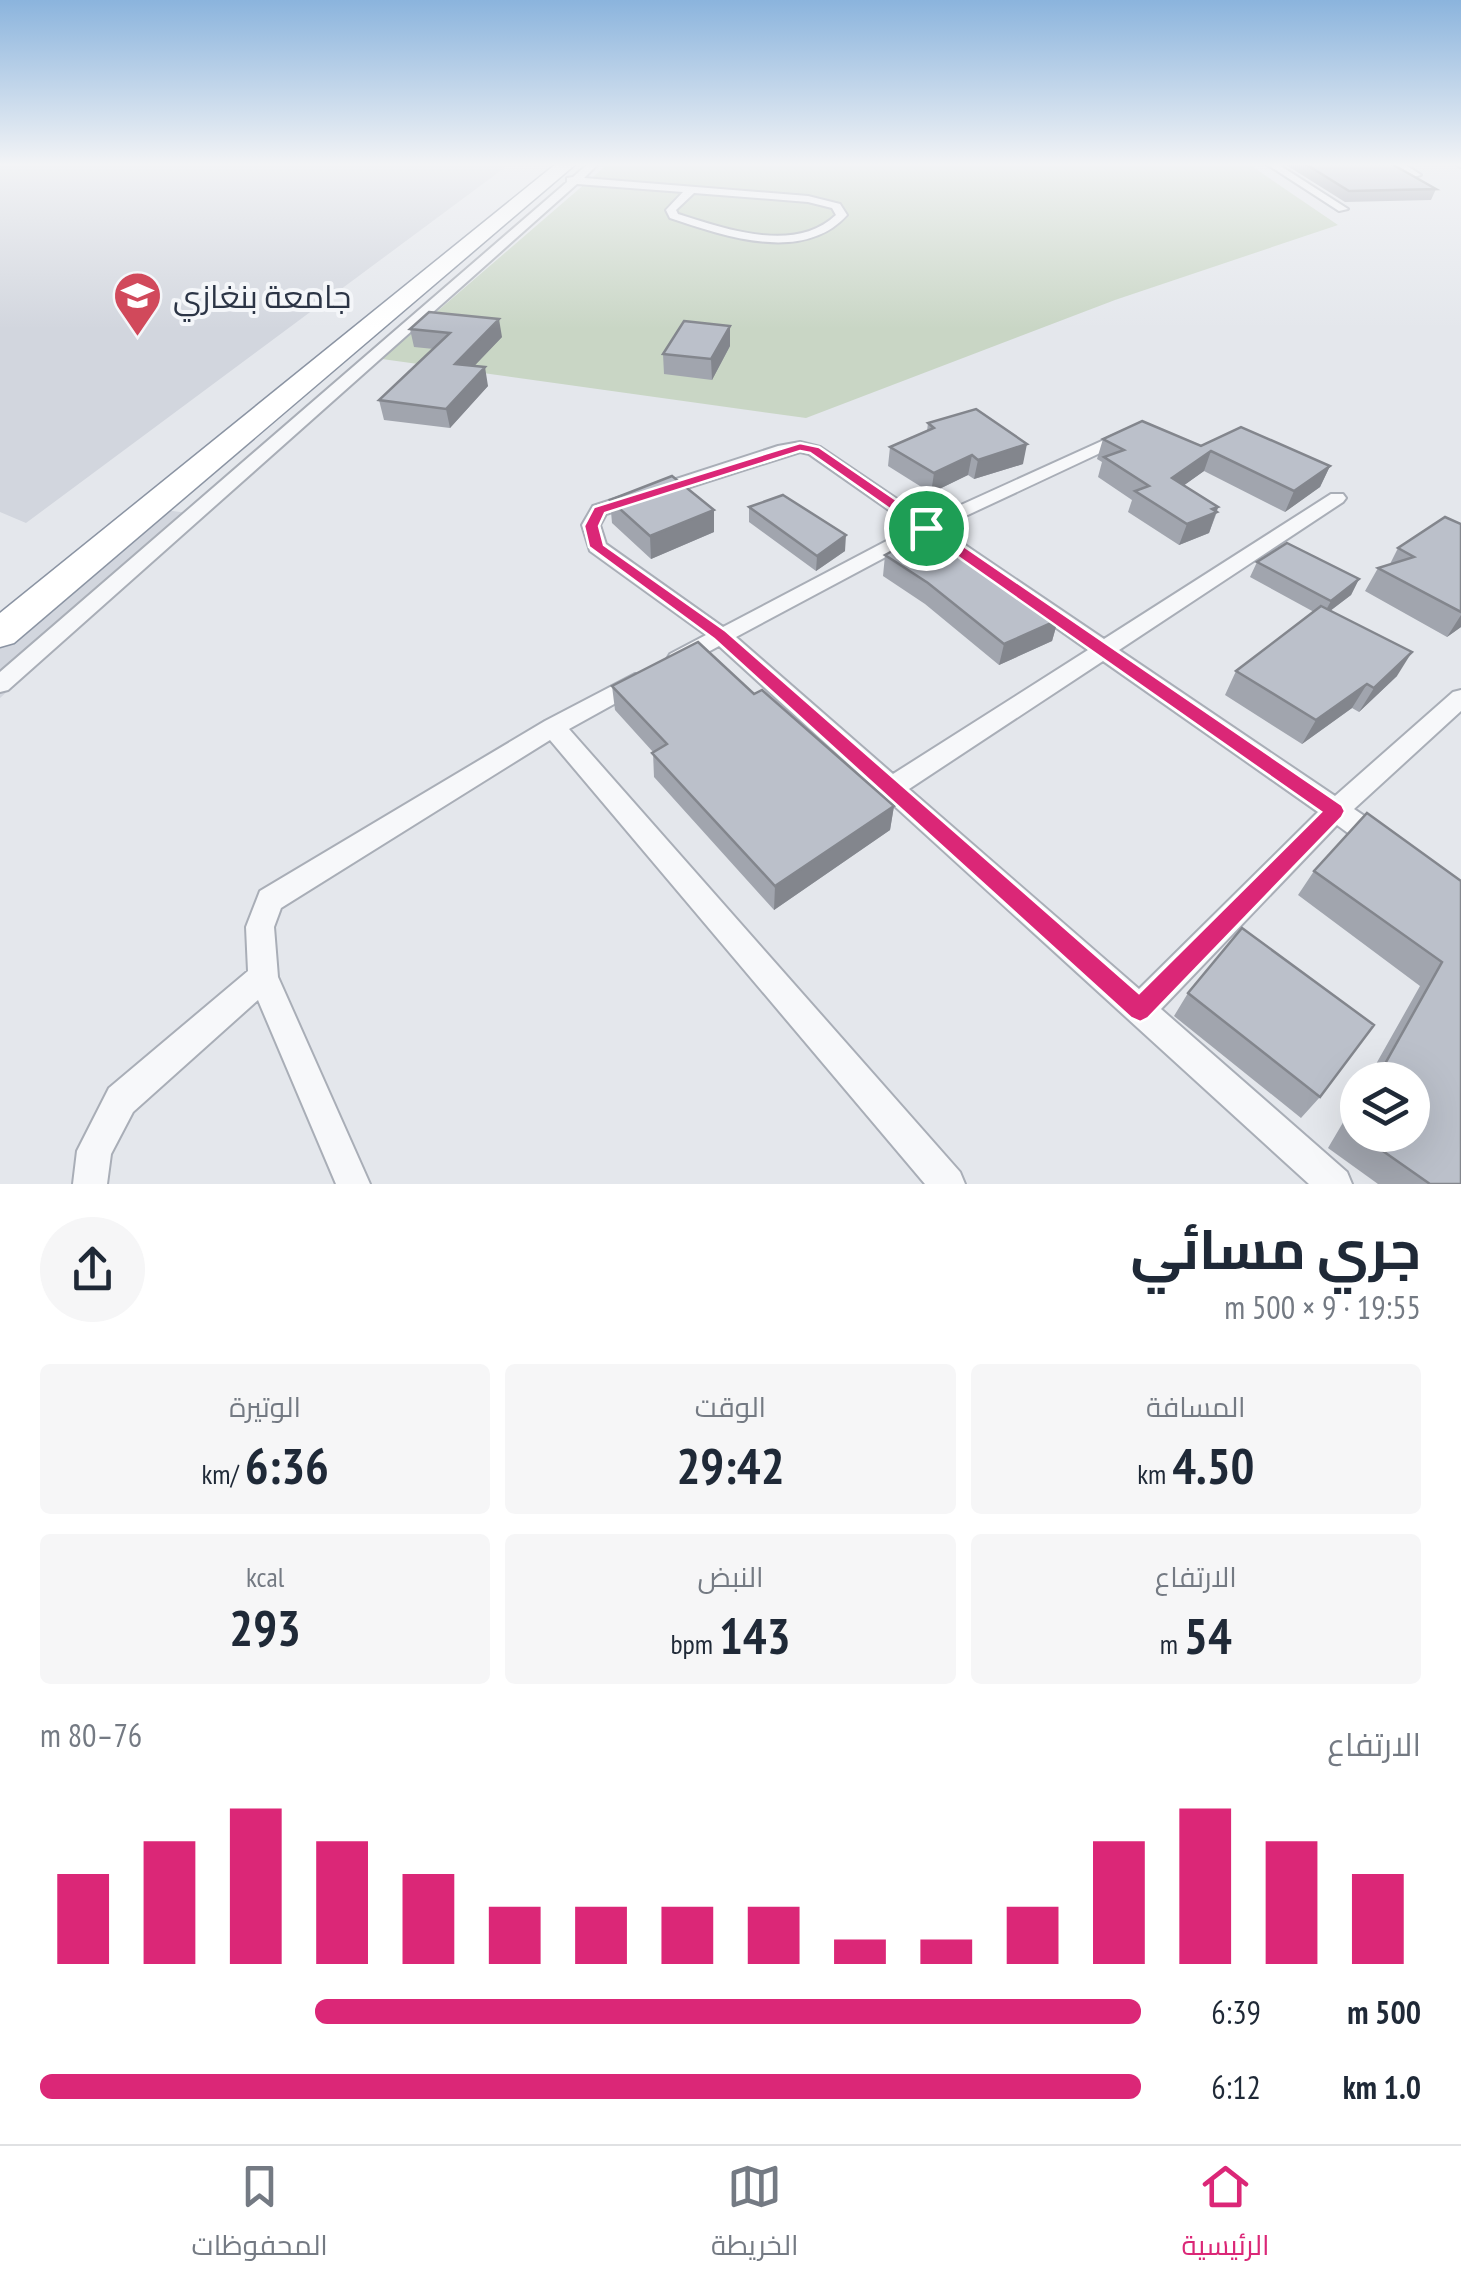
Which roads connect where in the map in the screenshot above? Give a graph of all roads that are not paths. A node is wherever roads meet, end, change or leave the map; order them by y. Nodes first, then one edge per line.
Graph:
1 (499, 218) edge
2 (503, 218) edge
3 (508, 218) edge
4 (683, 218) edge
5 (839, 218) edge
6 (1137, 430) edge
7 (1337, 498) dead end
8 (926, 528) junction
9 (0, 604) edge
10 (0, 634) edge
11 (720, 635) junction
12 (1102, 650) junction
13 (0, 684) edge
14 (1461, 698) edge
15 (553, 726) junction
16 (891, 788) junction
17 (1335, 811) junction
18 (1398, 853) edge
19 (263, 977) junction
20 (1140, 1010) junction
21 (90, 1184) edge
22 (352, 1184) edge
23 (948, 1184) edge
24 (1335, 1184) edge

1 - 9 highway
2 - 10 highway
3 - 13 street
4 - 5 street
6 - 8 street
7 - 12 street
8 - 11 street
8 - 11 street
8 - 12 street
11 - 15 street
11 - 16 street
12 - 16 street
12 - 17 street
14 - 17 street
15 - 19 street
15 - 23 street
16 - 20 street
17 - 18 street
17 - 20 street
19 - 21 street
19 - 22 street
20 - 24 street

